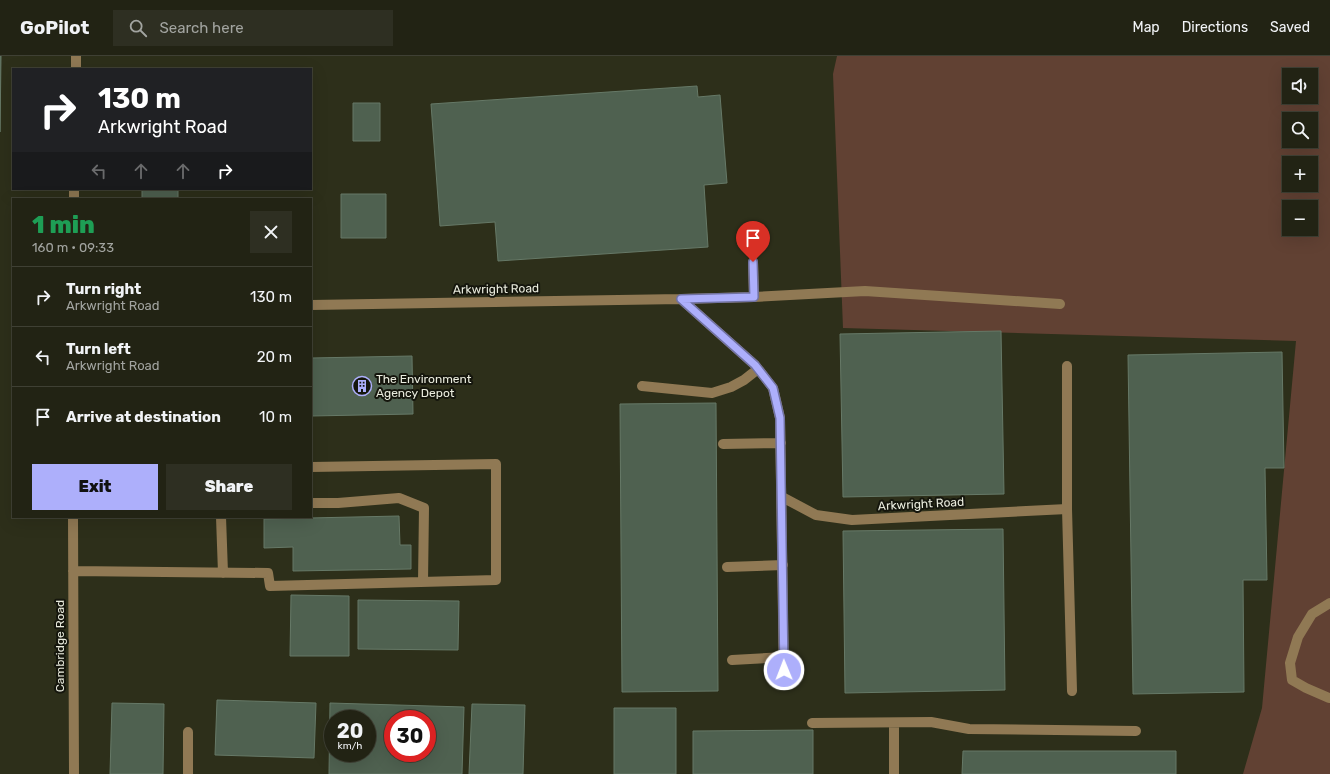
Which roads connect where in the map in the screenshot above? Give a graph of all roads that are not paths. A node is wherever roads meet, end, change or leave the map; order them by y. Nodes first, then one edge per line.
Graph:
1 (76, 56) edge
2 (76, 68) edge
3 (753, 262) dead end
4 (754, 297) junction
5 (681, 299) junction
6 (1060, 304) dead end
7 (312, 305) edge
8 (1067, 366) dead end
9 (758, 369) junction
10 (642, 386) dead end
11 (781, 443) junction
12 (723, 444) dead end
13 (312, 466) edge
14 (782, 497) junction
15 (312, 503) edge
16 (1067, 509) junction
17 (73, 518) edge
18 (221, 518) edge
19 (783, 565) junction
20 (727, 567) dead end
21 (73, 571) junction
22 (223, 573) junction
23 (424, 582) junction
24 (1330, 603) edge
25 (784, 657) junction
26 (732, 660) dead end
27 (784, 683) dead end
28 (1072, 691) dead end
29 (1329, 698) edge
30 (812, 723) dead end
31 (894, 723) junction
32 (1136, 731) dead end
33 (188, 732) dead end
34 (74, 774) edge
35 (188, 774) edge
36 (894, 774) edge

1 - 2 street
3 - 4 street
4 - 5 street, Arkwright Road
4 - 6 street, Arkwright Road
5 - 7 street, Arkwright Road
5 - 9 street
8 - 16 street
9 - 10 street
9 - 11 street
11 - 12 street
11 - 14 street
13 - 23 street
14 - 16 street, Arkwright Road
14 - 19 street
15 - 23 street
16 - 28 street
17 - 21 street, Cambridge Road
18 - 22 street
19 - 20 street
19 - 25 street
21 - 22 street
21 - 34 street, Cambridge Road
22 - 23 street
24 - 29 street
25 - 26 street
25 - 27 street
30 - 31 street
31 - 32 street
31 - 36 street
33 - 35 street

